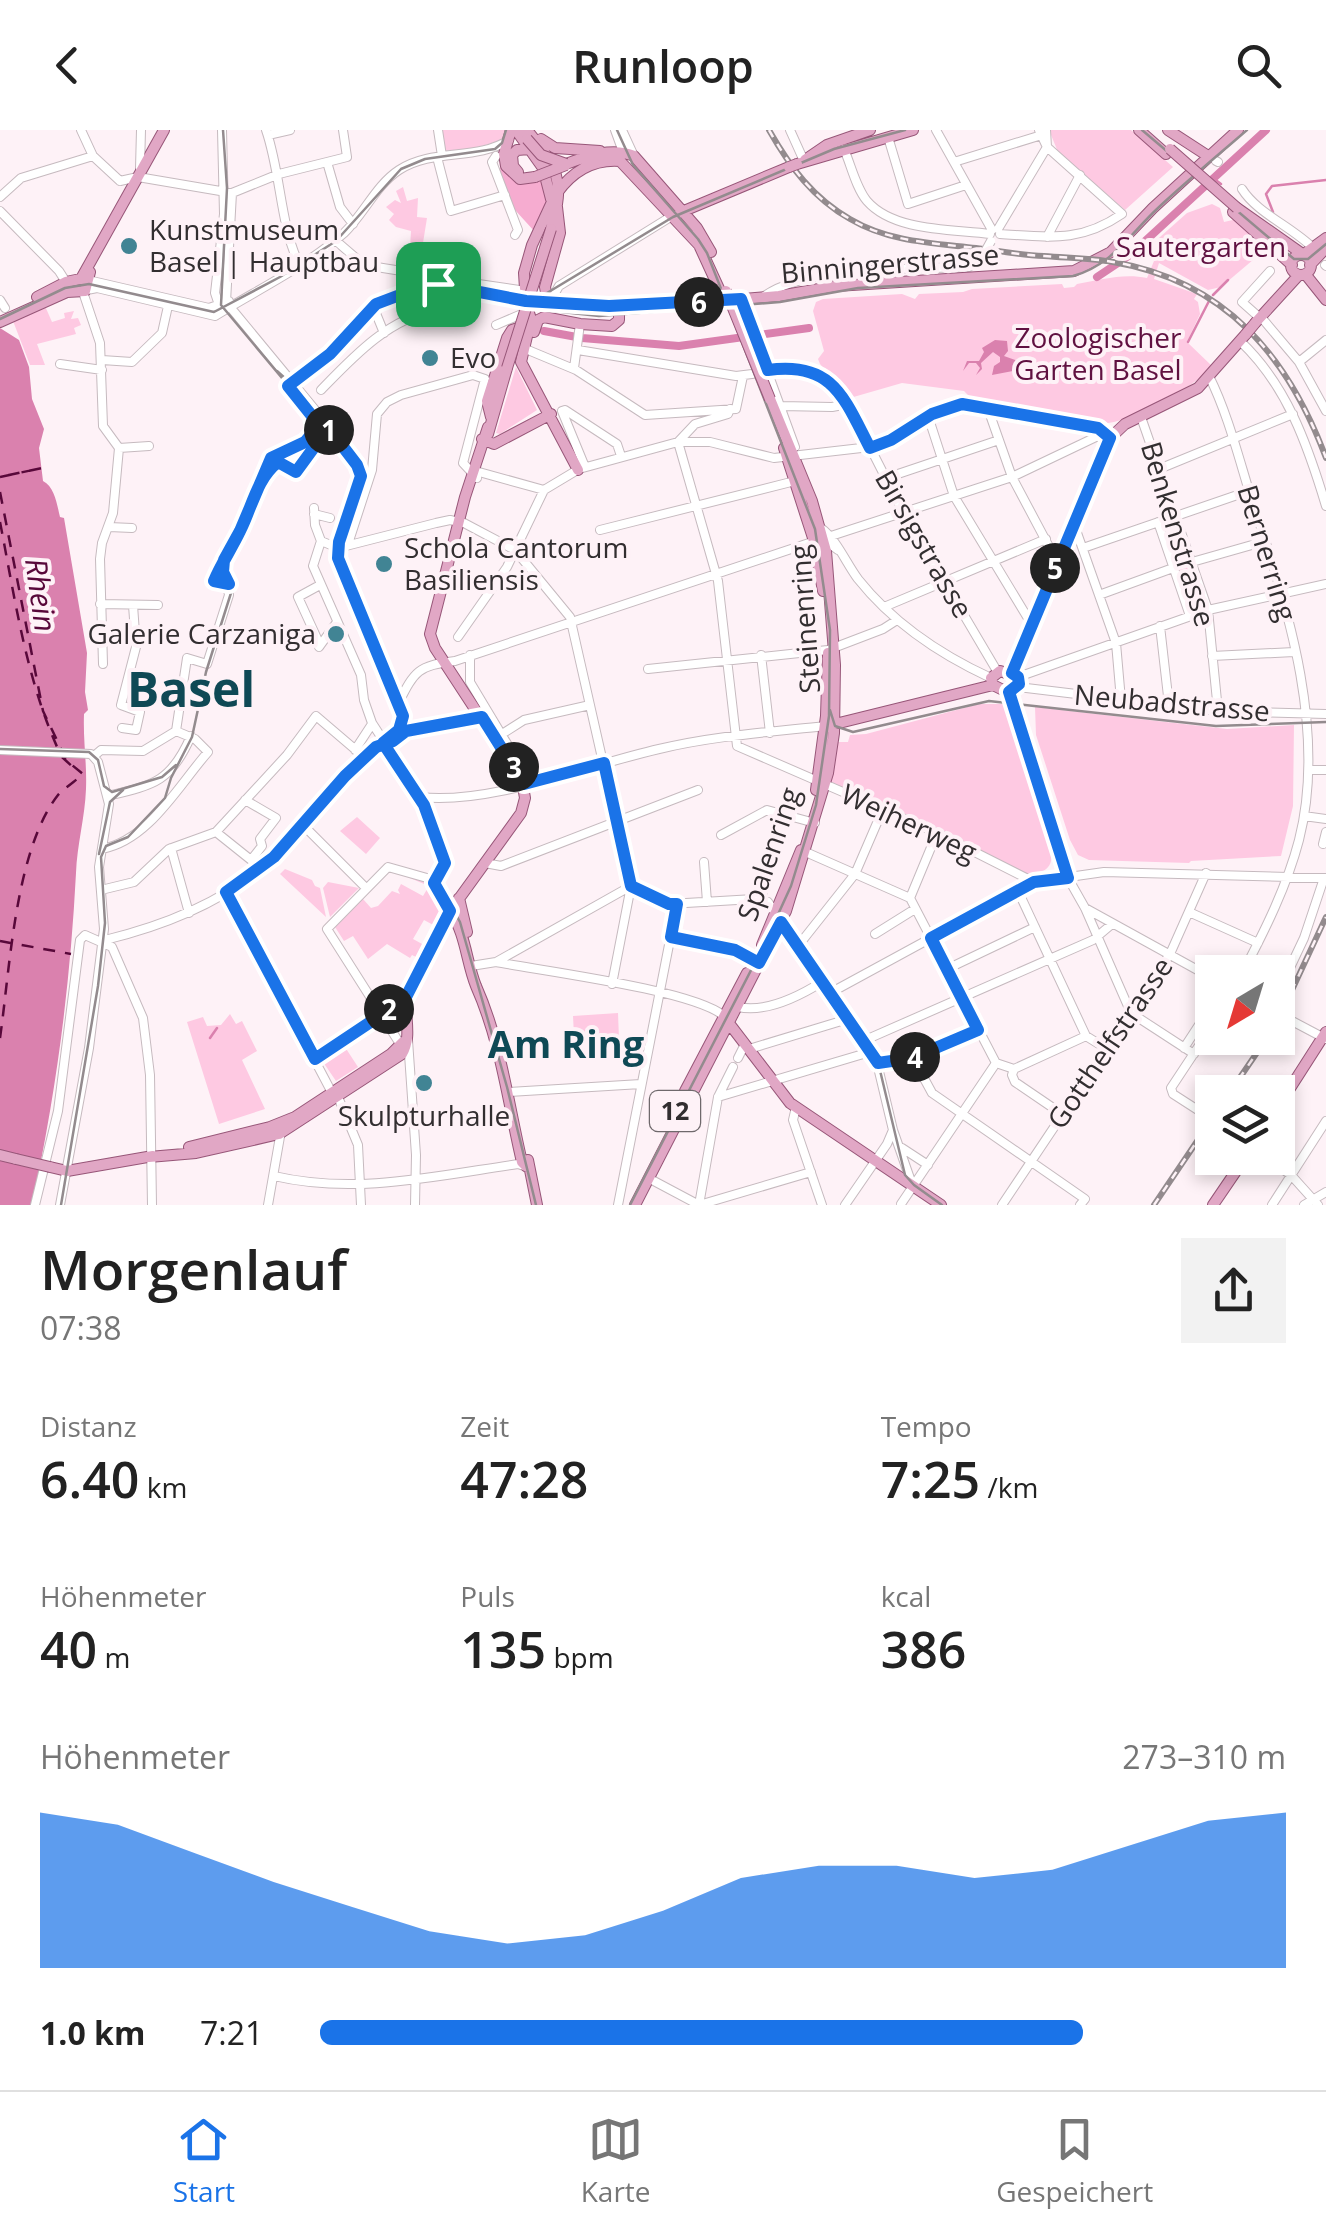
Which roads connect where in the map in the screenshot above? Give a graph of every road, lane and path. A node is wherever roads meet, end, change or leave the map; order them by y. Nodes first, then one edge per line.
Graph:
1 (82, 130) edge
2 (141, 130) edge
3 (164, 130) edge
4 (222, 130) edge
5 (290, 130) edge
6 (343, 130) edge
7 (438, 130) edge
8 (619, 130) edge
9 (790, 130) edge
10 (870, 130) edge
11 (913, 130) edge
12 (936, 130) edge
13 (1139, 130) edge
14 (1148, 130) edge
15 (1168, 130) edge
16 (1238, 130) edge
17 (1043, 132) edge
18 (267, 133) edge
19 (523, 135) edge
20 (888, 137) junction
21 (840, 140) edge
22 (797, 145) junction
23 (1047, 147) junction
24 (141, 148) junction
25 (154, 150) junction
26 (828, 150) junction
27 (591, 152) junction
28 (814, 152) junction
29 (1168, 152) junction
30 (93, 156) junction
31 (439, 156) junction
32 (499, 156) junction
33 (621, 156) junction
34 (1214, 160) junction
35 (327, 162) junction
36 (954, 162) junction
37 (568, 164) junction
38 (797, 164) junction
39 (279, 174) junction
40 (1080, 176) junction
41 (138, 177) junction
42 (120, 181) junction
43 (966, 185) junction
44 (1242, 188) dead end
45 (228, 194) junction
46 (504, 195) junction
47 (0, 197) edge
48 (555, 198) junction
49 (125, 200) junction
50 (1235, 210) junction
51 (0, 212) edge
52 (677, 214) junction
53 (353, 224) junction
54 (994, 234) junction
55 (515, 235) dead end
56 (1047, 237) junction
57 (1326, 238) edge
58 (335, 240) junction
59 (1326, 248) edge
60 (1306, 252) junction
61 (299, 264) junction
62 (1270, 270) dead end
63 (1302, 270) junction
64 (524, 273) junction
65 (546, 280) junction
66 (80, 284) junction
67 (438, 284) junction
68 (560, 286) junction
69 (513, 288) junction
70 (763, 297) junction
71 (741, 299) junction
72 (549, 300) junction
73 (1326, 300) edge
74 (527, 301) junction
75 (168, 306) junction
76 (373, 306) junction
77 (619, 306) junction
78 (222, 308) junction
79 (1, 311) edge
80 (474, 314) dead end
81 (1259, 319) junction
82 (530, 325) junction
83 (496, 326) dead end
84 (579, 328) junction
85 (384, 333) junction
86 (1243, 337) junction
87 (1326, 340) edge
88 (578, 347) junction
89 (528, 350) junction
90 (1299, 362) junction
91 (60, 364) dead end
92 (102, 365) junction
93 (574, 368) junction
94 (768, 370) junction
95 (743, 376) junction
96 (1206, 380) junction
97 (290, 385) junction
98 (322, 390) dead end
99 (848, 404) junction
100 (781, 406) junction
101 (1325, 408) edge
102 (730, 409) junction
103 (988, 409) junction
104 (1293, 414) junction
105 (550, 415) junction
106 (928, 416) junction
107 (1141, 417) junction
108 (327, 428) junction
109 (487, 432) junction
110 (1106, 436) junction
111 (1231, 438) junction
112 (999, 440) junction
113 (678, 442) junction
114 (149, 446) dead end
115 (119, 448) junction
116 (870, 448) junction
117 (621, 456) junction
118 (790, 456) junction
119 (942, 458) junction
120 (582, 469) junction
121 (1158, 469) junction
122 (473, 472) junction
123 (265, 474) junction
124 (1012, 477) junction
125 (886, 478) junction
126 (795, 481) junction
127 (544, 490) junction
128 (1249, 491) junction
129 (954, 496) junction
130 (697, 506) junction
131 (1326, 506) edge
132 (904, 512) junction
133 (1175, 516) junction
134 (330, 518) dead end
135 (1158, 522) junction
136 (461, 523) junction
137 (109, 526) junction
138 (132, 528) dead end
139 (1071, 528) junction
140 (600, 530) dead end
141 (822, 536) junction
142 (1046, 538) junction
143 (320, 541) junction
144 (1266, 541) junction
145 (348, 544) junction
146 (338, 548) junction
147 (1083, 548) junction
148 (515, 550) junction
149 (1059, 558) junction
150 (224, 560) junction
151 (994, 560) junction
152 (1192, 562) junction
153 (1173, 568) junction
154 (716, 574) junction
155 (944, 580) junction
156 (229, 584) junction
157 (1326, 584) edge
158 (320, 585) junction
159 (1284, 592) junction
160 (1099, 595) junction
161 (100, 604) junction
162 (133, 605) junction
163 (158, 605) dead end
164 (884, 607) junction
165 (1208, 610) junction
166 (1190, 616) junction
167 (897, 620) junction
168 (1034, 621) junction
169 (337, 622) junction
170 (572, 622) junction
171 (1160, 626) junction
172 (458, 638) dead end
173 (1116, 643) junction
174 (832, 648) junction
175 (1294, 652) junction
176 (470, 655) junction
177 (761, 655) junction
178 (1212, 656) junction
179 (726, 658) junction
180 (446, 662) junction
181 (104, 664) dead end
182 (648, 669) dead end
183 (994, 678) junction
184 (1014, 682) junction
185 (405, 690) junction
186 (394, 694) junction
187 (1121, 700) junction
188 (398, 704) junction
189 (590, 705) junction
190 (1170, 705) junction
191 (1218, 710) junction
192 (1307, 713) junction
193 (1326, 714) edge
194 (482, 717) junction
195 (372, 724) junction
196 (829, 725) junction
197 (122, 728) dead end
198 (402, 730) junction
199 (176, 732) junction
200 (770, 732) junction
201 (502, 734) junction
202 (191, 736) junction
203 (735, 737) junction
204 (383, 743) junction
205 (0, 750) edge
206 (354, 750) junction
207 (90, 754) junction
208 (364, 758) junction
209 (604, 763) junction
210 (1309, 770) junction
211 (1326, 770) edge
212 (540, 780) junction
213 (822, 782) junction
214 (527, 783) junction
215 (698, 790) dead end
216 (107, 796) junction
217 (420, 797) junction
218 (245, 800) junction
219 (524, 800) junction
220 (883, 809) junction
221 (1304, 816) junction
222 (1326, 819) edge
223 (617, 821) junction
224 (812, 822) junction
225 (304, 826) junction
226 (216, 832) junction
227 (1326, 832) edge
228 (937, 833) junction
229 (721, 835) dead end
230 (1323, 844) dead end
231 (171, 848) junction
232 (102, 850) junction
233 (804, 851) junction
234 (247, 857) junction
235 (235, 862) dead end
236 (704, 862) dead end
237 (485, 863) junction
238 (260, 869) junction
239 (1206, 873) junction
240 (854, 874) junction
241 (1287, 876) junction
242 (1068, 878) junction
243 (1325, 878) edge
244 (434, 880) junction
245 (1034, 882) junction
246 (631, 886) junction
247 (366, 888) junction
248 (100, 890) junction
249 (226, 892) junction
250 (1019, 893) junction
251 (910, 898) junction
252 (707, 902) junction
253 (677, 904) junction
254 (454, 905) junction
255 (1086, 908) junction
256 (915, 909) junction
257 (1189, 912) junction
258 (189, 913) junction
259 (779, 918) junction
260 (461, 919) junction
261 (1112, 924) junction
262 (442, 926) junction
263 (1034, 927) junction
264 (874, 934) dead end
265 (671, 937) junction
266 (931, 938) junction
267 (1096, 938) junction
268 (102, 941) junction
269 (1258, 942) junction
270 (798, 946) junction
271 (1170, 954) junction
272 (1252, 955) edge
273 (1295, 955) edge
274 (1051, 958) junction
275 (496, 962) junction
276 (756, 962) junction
277 (473, 966) junction
278 (1195, 968) edge
279 (947, 969) junction
280 (822, 982) junction
281 (612, 984) junction
282 (830, 992) junction
283 (660, 993) junction
284 (962, 997) junction
285 (405, 999) junction
286 (738, 1006) junction
287 (382, 1012) junction
288 (1131, 1013) junction
289 (848, 1019) junction
290 (727, 1020) junction
291 (1295, 1021) edge
292 (978, 1030) junction
293 (1195, 1031) edge
294 (1086, 1036) junction
295 (1325, 1036) edge
296 (863, 1041) junction
297 (403, 1045) junction
298 (747, 1047) junction
299 (1184, 1048) junction
300 (1106, 1049) junction
301 (870, 1052) junction
302 (714, 1054) junction
303 (1194, 1054) joint
304 (738, 1058) dead end
305 (912, 1058) junction
306 (315, 1059) junction
307 (878, 1063) junction
308 (410, 1064) junction
309 (996, 1064) junction
310 (733, 1067) dead end
311 (1014, 1070) junction
312 (1295, 1081) edge
313 (773, 1082) junction
314 (641, 1084) junction
315 (509, 1092) junction
316 (335, 1094) junction
317 (718, 1097) junction
318 (796, 1107) junction
319 (1195, 1108) edge
320 (1062, 1114) junction
321 (960, 1115) junction
322 (1326, 1122) edge
323 (893, 1130) junction
324 (274, 1131) junction
325 (888, 1144) junction
326 (899, 1145) junction
327 (0, 1155) edge
328 (150, 1158) junction
329 (876, 1161) junction
330 (1031, 1162) junction
331 (928, 1164) junction
332 (527, 1166) junction
333 (1295, 1169) edge
334 (66, 1170) junction
335 (811, 1172) junction
336 (1233, 1175) edge
337 (1291, 1175) joint
338 (274, 1176) junction
339 (416, 1179) junction
340 (652, 1180) junction
341 (360, 1185) junction
342 (913, 1186) junction
343 (1326, 1192) edge
344 (1082, 1202) edge
345 (1316, 1202) edge
346 (824, 1203) edge
347 (902, 1204) edge
348 (36, 1205) edge
349 (64, 1205) edge
350 (152, 1205) edge
351 (268, 1205) edge
352 (361, 1205) edge
353 (415, 1205) edge
354 (537, 1205) edge
355 (618, 1205) edge
356 (627, 1205) edge
357 (637, 1205) edge
358 (699, 1205) edge
359 (845, 1205) edge
360 (941, 1205) edge
361 (1002, 1205) edge
362 (1213, 1205) edge
363 (1272, 1205) edge
364 (1304, 1205) edge

1 - 30 street
2 - 24 street
3 - 25 main road
4 - 45 street
5 - 18 street
6 - 35 street
7 - 31 street
8 - 33 street
8 - 33 street
9 - 22 street
10 - 21 main road
11 - 20 main road
12 - 36 street
13 - 29 main road
14 - 29 main road
15 - 34 main road
16 - 34 main road, Binningerstrasse
17 - 23 street
17 - 36 street
18 - 39 street
19 - 27 main road
19 - 32 main road
19 - 32 main road
19 - 37 main road, bridge
19 - 48 main road
19 - 48 main road
20 - 21 main road
20 - 43 street
21 - 26 main road
21 - 54 street
22 - 28 street
22 - 38 street
23 - 40 street
23 - 54 street
24 - 25 street
24 - 41 street
25 - 41 main road
26 - 28 main road
26 - 38 main road
27 - 33 main road
27 - 37 main road
28 - 38 main road
29 - 50 main road, bridge
30 - 42 street
30 - 47 street
31 - 32 street
31 - 46 street
31 - 53 street
32 - 37 main road, bridge
32 - 46 street
33 - 48 main road
33 - 52 main road
34 - 70 main road, Binningerstrasse
35 - 39 street
35 - 53 street
36 - 43 street
38 - 52 main road
39 - 45 street
39 - 61 street
40 - 56 street
40 - 56 street
41 - 42 street
41 - 45 street
41 - 49 main road
42 - 49 street
43 - 54 street
44 - 60 street
45 - 78 street
46 - 55 street
48 - 64 main road
48 - 65 main road
48 - 109 main road, bridge
49 - 66 main road
50 - 60 main road
50 - 63 main road
51 - 66 street
52 - 68 street
52 - 118 main road, 12, bridge
53 - 58 street
54 - 56 street
54 - 70 street, bridge
57 - 60 main road
58 - 61 street
58 - 67 street
59 - 63 main road
60 - 63 main road
61 - 78 street
62 - 81 street
63 - 73 main road
63 - 81 main road
64 - 69 street
64 - 74 main road
65 - 68 street
65 - 72 main road
66 - 75 street
66 - 78 street
66 - 79 main road
66 - 92 street
67 - 69 street
67 - 74 street
67 - 76 street
68 - 72 street
69 - 74 street
70 - 71 main road, Binningerstrasse
71 - 77 main road, Binningerstrasse
71 - 94 street
72 - 74 main road, Binningerstrasse
72 - 77 main road, Binningerstrasse
74 - 82 main road
74 - 83 street
75 - 78 street
75 - 92 street
76 - 85 street
76 - 97 street
77 - 84 main road
78 - 97 street
80 - 85 street
81 - 86 main road, bridge
81 - 90 street
82 - 105 main road
82 - 109 main road
84 - 88 street
84 - 89 main road
85 - 98 street
86 - 96 main road
86 - 104 street
87 - 90 street
88 - 93 street
88 - 95 street, Birsigstrasse
89 - 93 street
89 - 105 main road
90 - 101 street
91 - 92 street
92 - 115 street
93 - 102 street
94 - 95 street, Birsigstrasse
94 - 99 street, Birsigstrasse
94 - 100 street
95 - 102 street
96 - 107 main road
96 - 111 street, Bernerring
97 - 108 street
97 - 123 street
99 - 100 street
99 - 116 street, Birsigstrasse
100 - 118 street
102 - 113 street
103 - 106 street
103 - 110 street
103 - 112 street
104 - 111 street
104 - 131 street
105 - 109 main road
105 - 120 main road
106 - 116 street
106 - 119 street
107 - 110 main road
107 - 121 street, Benkenstrasse
108 - 123 street
108 - 146 street
109 - 122 main road
110 - 124 street
110 - 139 main road
111 - 121 street
111 - 128 street, Bernerring
112 - 119 street
112 - 124 street
113 - 117 street
113 - 118 street
113 - 130 street
114 - 115 street
115 - 137 street
116 - 118 street
116 - 125 street, Birsigstrasse
117 - 120 street
117 - 120 street
118 - 126 main road, Steinenring / 12
118 - 141 main road, Steinenring / 12
119 - 125 street
119 - 129 street
120 - 127 street
121 - 133 street, Benkenstrasse
122 - 127 street
122 - 136 main road
122 - 145 street
123 - 150 street
124 - 129 street
124 - 142 street
125 - 132 street, Birsigstrasse
126 - 130 street
126 - 141 main road, Steinenring / 12
127 - 148 street
128 - 133 street
128 - 144 street, Bernerring
129 - 132 street
129 - 151 street
130 - 140 street
130 - 154 street
132 - 141 street
132 - 155 street, Birsigstrasse
133 - 135 street
133 - 152 street, Benkenstrasse
134 - 143 street
135 - 147 street
135 - 153 street, Benkenstrasse
136 - 145 street
136 - 148 street
136 - 180 main road
137 - 138 street
137 - 161 street
139 - 147 street
139 - 149 main road
141 - 154 street
141 - 164 street
141 - 174 main road, Steinenring / 12
142 - 149 street
142 - 151 street
143 - 146 street
143 - 158 street
144 - 152 street
144 - 159 street, Bernerring
145 - 146 street
146 - 186 street
147 - 160 street
148 - 170 street
148 - 172 street
149 - 168 main road
150 - 156 street
150 - 156 street
151 - 155 street
151 - 168 street
152 - 165 street, Benkenstrasse
153 - 160 street
153 - 166 street, Benkenstrasse
154 - 170 street
154 - 179 street
155 - 164 street
155 - 183 street, Birsigstrasse
156 - 199 street
157 - 159 street
158 - 169 street
158 - 169 street
159 - 165 street
159 - 175 street, Bernerring
160 - 173 street
161 - 162 street
161 - 181 street
162 - 163 street
162 - 197 street
164 - 167 street
165 - 166 street
165 - 178 street, Benkenstrasse
166 - 171 street
167 - 174 street
167 - 183 street
168 - 184 main road
169 - 195 street
170 - 176 street
170 - 189 street
171 - 173 street
171 - 190 street
173 - 184 street
173 - 187 street
174 - 177 street
174 - 196 main road, Steinenring / 12
175 - 178 street
175 - 192 street, Bernerring
176 - 180 street
176 - 201 street
177 - 179 street
177 - 200 street
178 - 191 street, Benkenstrasse
179 - 182 street
179 - 203 street
180 - 185 street
180 - 194 main road
183 - 184 main road
183 - 184 main road
183 - 196 main road
184 - 187 street, Neubadstrasse
184 - 242 street
185 - 186 street
185 - 188 street
186 - 188 street
187 - 190 street, Neubadstrasse
188 - 198 street
189 - 201 street
189 - 209 street
190 - 191 street, Neubadstrasse
191 - 192 street, Neubadstrasse
192 - 193 street, Neubadstrasse
192 - 210 street, Bernerring
194 - 198 street
194 - 214 main road
195 - 204 street
195 - 206 street
196 - 200 street
196 - 213 main road, Spalenring / 12
198 - 204 street
199 - 202 street
199 - 207 street
200 - 203 street
201 - 214 street
202 - 216 street
202 - 232 street
203 - 209 street
203 - 213 street, Weiherweg
204 - 208 street
204 - 217 street
205 - 207 street
206 - 208 street
206 - 218 street
207 - 216 street
208 - 225 street
209 - 212 street
209 - 223 street
210 - 211 street
210 - 221 street, Bernerring
212 - 214 street
212 - 219 street
213 - 220 street, Weiherweg
213 - 224 main road, Spalenring / 12
214 - 217 street
214 - 219 main road
215 - 223 street
216 - 232 street
217 - 244 street
218 - 226 street
218 - 234 street
219 - 237 main road
220 - 228 street, Weiherweg
220 - 240 street
221 - 222 street
221 - 241 street, Bernerring
223 - 237 street
223 - 246 street
224 - 229 street
224 - 233 main road, Spalenring / 12
225 - 238 street
225 - 247 street
226 - 231 street
226 - 234 street
227 - 230 street
228 - 245 street, Weiherweg
228 - 251 street
231 - 248 street
231 - 258 street
232 - 248 street
233 - 240 street
233 - 259 main road, Spalenring / 12
234 - 235 street
234 - 238 street
236 - 252 street
237 - 254 main road
238 - 249 street
239 - 241 street
239 - 242 street
239 - 257 street, Gotthelfstrasse
240 - 251 street
240 - 270 street
241 - 243 street
241 - 269 street, Bernerring
242 - 245 street
242 - 255 street
243 - 273 street
244 - 247 street
244 - 254 street
245 - 250 street
246 - 253 street
246 - 275 street
246 - 281 street
247 - 287 street
248 - 268 street
249 - 258 street
249 - 306 street
250 - 263 street
250 - 266 street
251 - 256 street
252 - 253 street
252 - 259 street
253 - 265 street
254 - 260 main road
254 - 262 main road
255 - 261 street
255 - 267 street
256 - 264 street
256 - 266 street
257 - 269 street
257 - 271 street, Gotthelfstrasse
258 - 268 street
259 - 270 street
259 - 276 main road, Spalenring / 12
260 - 262 main road
260 - 277 main road
261 - 267 street
261 - 271 street
262 - 285 main road
263 - 274 street
263 - 279 street
265 - 276 street
265 - 283 street
266 - 279 street
266 - 282 street
267 - 274 street
267 - 288 street
268 - 328 street
268 - 334 street
268 - 348 street
269 - 272 street, Bernerring
270 - 280 street
271 - 278 street
271 - 288 street, Gotthelfstrasse
274 - 284 street
274 - 294 street
275 - 277 street
275 - 281 street
276 - 286 main road, Spalenring / 12
276 - 290 main road, Spalenring / 12
277 - 315 main road
279 - 284 street
280 - 282 street
280 - 286 street
281 - 283 street
282 - 289 street
283 - 290 street
283 - 314 street
284 - 292 street
284 - 296 street
285 - 287 street
285 - 297 main road
286 - 290 main road, Spalenring / 12
287 - 297 street
287 - 306 street
288 - 299 street
288 - 300 street, Gotthelfstrasse
289 - 296 street
289 - 298 street
290 - 298 main road
290 - 302 main road, Spalenring / 12
290 - 356 main road, Spalenring / 12
291 - 295 street, bridge
292 - 305 street
292 - 309 street
293 - 299 street
294 - 300 street
294 - 311 street
295 - 312 main road
296 - 301 street
297 - 308 street
297 - 308 street
297 - 316 main road
298 - 304 street
298 - 313 main road
299 - 303 street
300 - 320 street, Gotthelfstrasse
301 - 307 street
301 - 313 street
302 - 340 street, Spalenring
302 - 357 main road, Spalenring / 12
303 - 319 street
305 - 307 street
305 - 321 street
306 - 316 street
307 - 323 street
308 - 339 street
309 - 311 street
309 - 321 street
310 - 317 street
311 - 320 street
313 - 317 street
313 - 318 main road
314 - 315 street
314 - 355 street
315 - 332 main road
316 - 324 main road
316 - 324 main road
316 - 341 street
317 - 358 street
318 - 329 main road
318 - 335 street
320 - 330 street, Gotthelfstrasse
321 - 330 street
321 - 331 street
322 - 333 street
323 - 325 street
323 - 326 street
324 - 328 main road
324 - 338 street
325 - 326 street
325 - 329 street
326 - 331 street
326 - 342 street
327 - 334 main road, bridge
328 - 334 main road
328 - 350 street
329 - 342 main road
329 - 359 street
330 - 344 street
330 - 361 street, Gotthelfstrasse
331 - 342 street
332 - 339 street
332 - 354 main road
334 - 349 street
335 - 346 street
335 - 358 street
336 - 362 main road
337 - 345 street
337 - 363 street
338 - 341 street
338 - 351 street
339 - 341 street
339 - 353 street
340 - 357 street, Spalenring
340 - 358 street
341 - 352 street
342 - 347 street
342 - 360 main road
343 - 345 street
345 - 364 street

